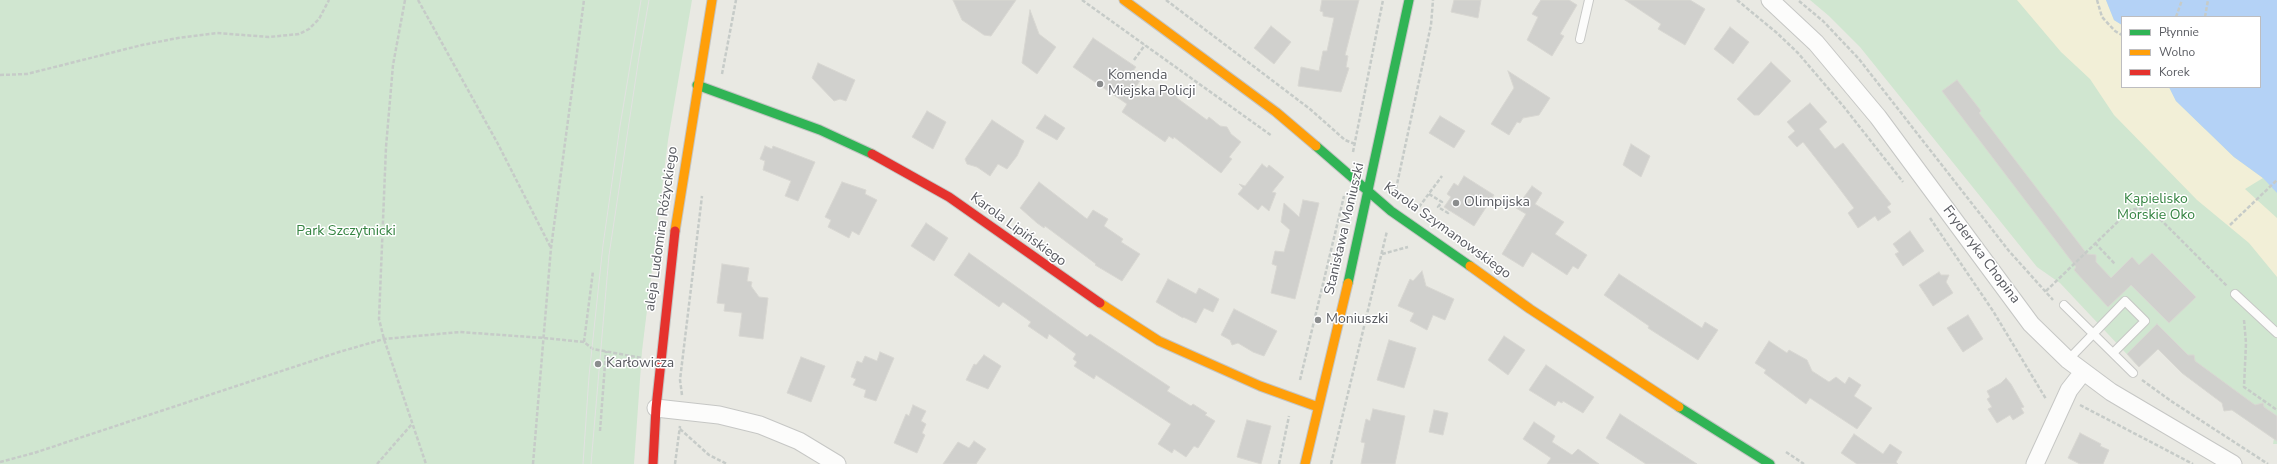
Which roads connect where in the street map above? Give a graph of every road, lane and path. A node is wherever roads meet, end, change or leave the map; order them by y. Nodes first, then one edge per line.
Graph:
1 (329, 0) edge
2 (405, 0) edge
3 (418, 0) edge
4 (584, 0) edge
5 (712, 0) edge
6 (736, 0) edge
7 (1082, 0) edge
8 (1124, 0) edge
9 (1166, 0) edge
10 (1383, 0) edge
11 (1409, 0) edge
12 (1433, 0) edge
13 (1589, 0) edge
14 (1737, 0) edge
15 (1770, 0) edge
16 (1797, 0) edge
17 (2097, 0) edge
18 (2182, 0) edge
19 (2208, 0) edge
20 (2176, 16) edge
21 (2205, 16) edge
22 (2121, 34) edge
23 (1580, 39) dead end
24 (1145, 45) junction
25 (1134, 60) dead end
26 (0, 75) edge
27 (697, 85) junction
28 (719, 94) junction
29 (1274, 138) dead end
30 (1355, 144) junction
31 (1353, 150) dead end
32 (1442, 176) dead end
33 (2277, 180) edge
34 (1904, 184) dead end
35 (1345, 191) dead end
36 (1369, 191) junction
37 (1338, 192) dead end
38 (1429, 194) junction
39 (702, 195) dead end
40 (1395, 195) dead end
41 (1344, 197) junction
42 (1418, 209) dead end
43 (1449, 210) dead end
44 (1925, 212) dead end
45 (1389, 225) dead end
46 (2230, 225) dead end
47 (2096, 243) junction
48 (1412, 247) dead end
49 (551, 248) junction
50 (1382, 254) junction
51 (2115, 264) dead end
52 (593, 271) dead end
53 (2046, 292) junction
54 (2235, 294) junction
55 (2064, 305) joint
56 (2277, 333) edge
57 (2094, 334) junction
58 (544, 338) junction
59 (384, 339) junction
60 (584, 342) junction
61 (606, 351) junction
62 (2114, 353) junction
63 (644, 359) dead end
64 (2068, 360) junction
65 (2083, 372) junction
66 (2133, 373) joint
67 (1299, 384) dead end
68 (682, 393) dead end
69 (2049, 405) dead end
70 (2076, 405) dead end
71 (1318, 407) junction
72 (656, 408) junction
73 (2277, 410) edge
74 (1290, 413) dead end
75 (412, 424) junction
76 (679, 428) dead end
77 (600, 431) dead end
78 (0, 462) edge
79 (377, 464) edge
80 (426, 464) edge
81 (533, 464) edge
82 (654, 464) edge
83 (727, 464) edge
84 (837, 464) edge
85 (1279, 464) edge
86 (1305, 464) edge
87 (1331, 464) edge
88 (1770, 464) edge
89 (2035, 464) edge
90 (2193, 464) edge
91 (2233, 464) edge
92 (2268, 464) edge

1 - 26 path
2 - 59 path
3 - 49 path
4 - 49 path
5 - 27 street, aleja Ludomira Różyckiego
6 - 28 path
7 - 24 path
8 - 36 street, Karola Szymanowskiego
9 - 30 path
10 - 30 path
11 - 36 street, Stanisława Moniuszki
12 - 40 path
13 - 23 lane
14 - 34 path
15 - 64 street, Fryderyka Chopina
16 - 53 path
17 - 22 path
18 - 20 path
19 - 21 path
24 - 25 path
24 - 29 path
27 - 28 street, Karola Lipińskiego
27 - 72 street, aleja Ludomira Różyckiego
28 - 71 street, Karola Lipińskiego
30 - 31 path
32 - 38 path
33 - 46 path
35 - 41 path
36 - 71 street, Stanisława Moniuszki
36 - 88 street, Karola Szymanowskiego
37 - 41 path
38 - 42 path
38 - 43 path
39 - 68 path
41 - 67 path
44 - 69 path
45 - 50 path
47 - 51 path
47 - 53 path
47 - 54 path
48 - 50 path
49 - 58 path
50 - 87 path
52 - 60 path
53 - 55 path
54 - 56 lane
54 - 73 path
55 - 57 lane
57 - 62 lane
57 - 62 lane
57 - 64 lane
58 - 59 path
58 - 60 path
58 - 81 path
59 - 75 path
59 - 78 path
60 - 61 path
61 - 63 path
61 - 77 path
62 - 66 lane
64 - 65 street, Fryderyka Chopina
65 - 89 street
65 - 91 street, Fryderyka Chopina
66 - 92 path
70 - 90 path
71 - 86 street, Stanisława Moniuszki
72 - 82 street, aleja Ludomira Różyckiego
72 - 84 street
74 - 85 path
75 - 79 path
75 - 80 path
76 - 83 path

